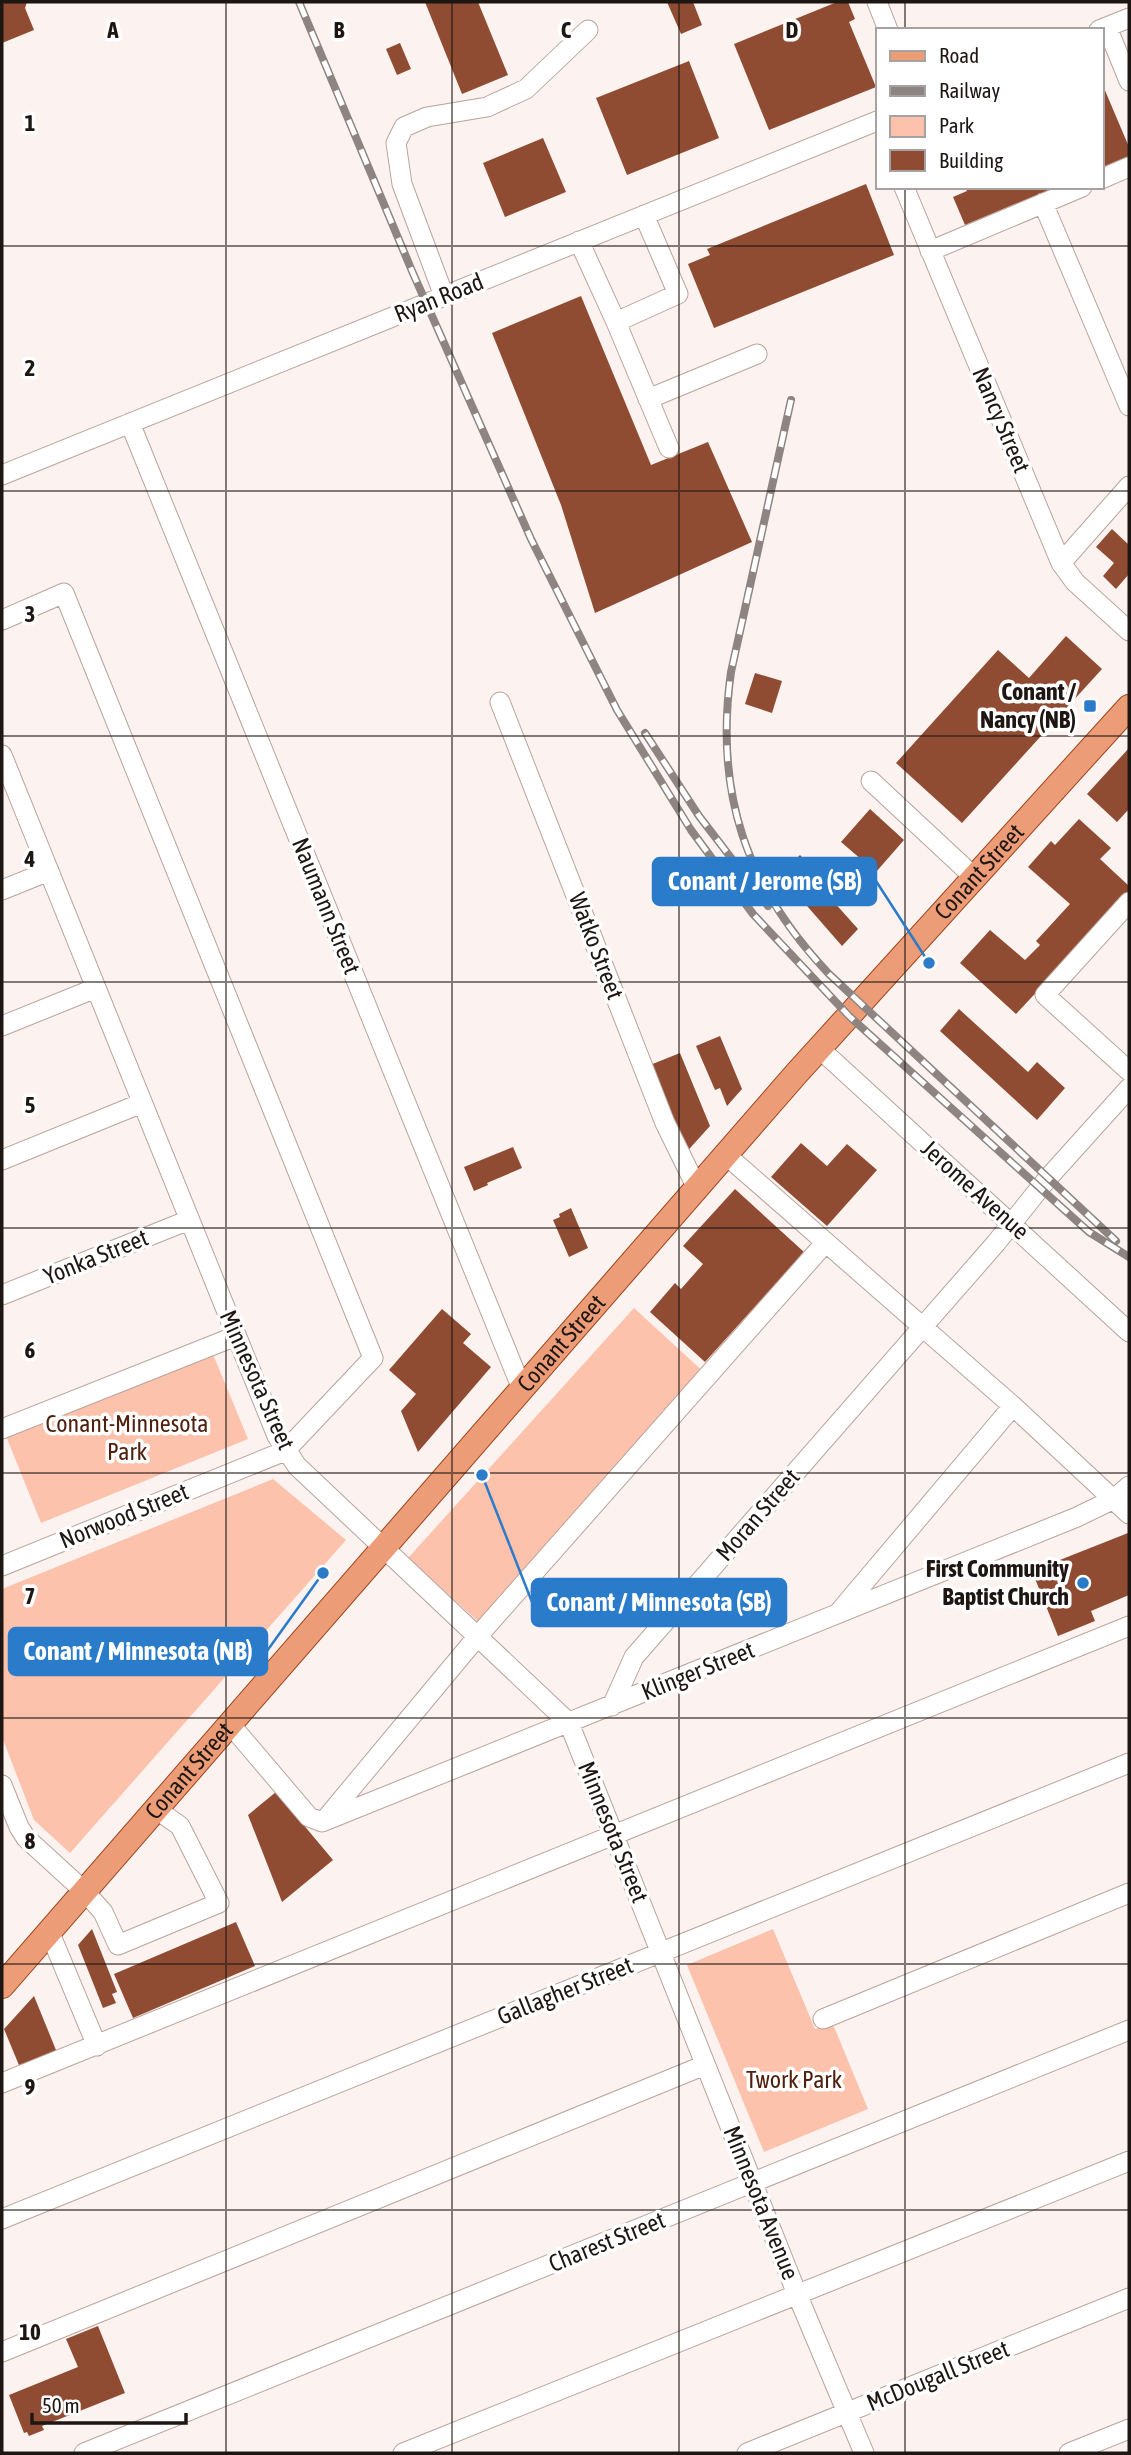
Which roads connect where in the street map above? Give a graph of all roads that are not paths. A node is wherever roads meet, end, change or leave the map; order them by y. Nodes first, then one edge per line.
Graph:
1 (877, 2) edge
2 (1129, 18) edge
3 (887, 28) edge
4 (1103, 28) edge
5 (588, 30) dead end
6 (1129, 81) edge
7 (876, 121) edge
8 (1129, 167) edge
9 (1103, 178) edge
10 (905, 189) edge
11 (1078, 189) edge
12 (1044, 204) junction
13 (644, 215) junction
14 (579, 241) junction
15 (930, 251) junction
16 (444, 296) junction
17 (616, 322) junction
18 (757, 354) dead end
19 (649, 399) junction
20 (1129, 406) edge
21 (130, 424) junction
22 (669, 448) dead end
23 (2, 475) edge
24 (1129, 486) edge
25 (1062, 565) junction
26 (2, 620) edge
27 (1129, 631) edge
28 (500, 702) dead end
29 (1129, 708) edge
30 (2, 755) edge
31 (871, 781) dead end
32 (49, 871) junction
33 (974, 877) junction
34 (2, 890) edge
35 (1129, 902) edge
36 (96, 988) junction
37 (2, 1026) edge
38 (820, 1049) junction
39 (1129, 1071) edge
40 (1129, 1088) edge
41 (142, 1103) junction
42 (726, 1155) junction
43 (2, 1160) edge
44 (697, 1188) junction
45 (189, 1220) junction
46 (1010, 1223) junction
47 (825, 1242) junction
48 (2, 1295) edge
49 (922, 1327) junction
50 (1129, 1332) edge
51 (236, 1336) junction
52 (522, 1389) junction
53 (1013, 1406) junction
54 (2, 1429) edge
55 (285, 1451) junction
56 (1129, 1486) edge
57 (1114, 1499) junction
58 (1129, 1514) edge
59 (383, 1548) junction
60 (2, 1566) edge
61 (837, 1614) junction
62 (1129, 1626) edge
63 (478, 1637) junction
64 (612, 1706) junction
65 (569, 1723) junction
66 (230, 1724) junction
67 (1129, 1763) edge
68 (2, 1785) edge
69 (156, 1809) junction
70 (7, 1812) edge
71 (322, 1822) junction
72 (614, 1836) junction
73 (84, 1891) junction
74 (1129, 1893) edge
75 (49, 1931) junction
76 (662, 1952) junction
77 (2, 1986) edge
78 (823, 2019) dead end
79 (1129, 2030) edge
80 (97, 2046) junction
81 (705, 2065) junction
82 (2, 2083) edge
83 (1129, 2161) edge
84 (753, 2182) junction
85 (2, 2219) edge
86 (797, 2294) junction
87 (1129, 2298) edge
88 (2, 2352) edge
89 (847, 2413) junction
90 (1129, 2429) edge
91 (85, 2453) edge
92 (404, 2453) edge
93 (747, 2453) edge
94 (864, 2453) edge
95 (1069, 2453) edge

1 - 3 street
2 - 4 street
4 - 6 street
5 - 16 street
7 - 13 street, Ryan Road
8 - 9 street
10 - 15 street, Nancy Street
11 - 12 street
12 - 15 street
12 - 20 street
13 - 14 street, Ryan Road
13 - 17 street
14 - 16 street, Ryan Road
14 - 17 street
15 - 25 street, Nancy Street
16 - 21 street, Ryan Road
17 - 19 street
18 - 19 street
19 - 22 street
21 - 23 street, Ryan Road
21 - 52 street, Naumann Street
24 - 25 street
25 - 27 street, Nancy Street
26 - 55 street
28 - 44 street, Watko Street
29 - 33 main road, Conant Street
30 - 32 street, Minnesota Street
31 - 33 street
32 - 34 street
32 - 36 street, Minnesota Street
33 - 38 main road, Conant Street
35 - 39 street
36 - 37 street
36 - 41 street, Minnesota Street
38 - 42 main road, Conant Street
38 - 46 street, Jerome Avenue
40 - 46 street, Moran Street
41 - 43 street
41 - 45 street, Minnesota Street
42 - 44 main road, Conant Street
42 - 47 street
44 - 52 main road, Conant Street
45 - 48 street, Yonka Street
45 - 51 street, Minnesota Street
46 - 49 street, Moran Street
46 - 50 street, Jerome Avenue
47 - 49 street
47 - 63 street
49 - 53 street
49 - 64 street, Moran Street
51 - 54 street
51 - 55 street, Minnesota Street
52 - 59 main road, Conant Street
53 - 57 street
53 - 61 street
55 - 59 street, Minnesota Street
55 - 60 street, Norwood Street
56 - 57 street, Klinger Street
57 - 58 street
57 - 61 street, Klinger Street
59 - 63 street, Minnesota Street
59 - 66 main road, Conant Street
61 - 64 street, Klinger Street
62 - 72 street
63 - 65 street, Minnesota Street
63 - 71 street
64 - 65 street
65 - 71 street
65 - 72 street, Minnesota Street
66 - 69 main road, Conant Street
66 - 71 street
67 - 76 street, Gallagher Street
68 - 70 street
69 - 73 main road, Conant Street
69 - 73 street
70 - 73 street
72 - 76 street, Minnesota Street
72 - 80 street
73 - 75 main road, Conant Street
74 - 78 street
75 - 77 main road, Conant Street
75 - 80 street
76 - 81 street, Minnesota Avenue
76 - 85 street, Gallagher Street
79 - 84 street, Charest Street
80 - 82 street
81 - 84 street, Minnesota Avenue
81 - 88 street
83 - 86 street
84 - 86 street, Minnesota Avenue
84 - 91 street, Charest Street
86 - 89 street, Minnesota Avenue
86 - 92 street
87 - 89 street, McDougall Street
89 - 93 street, McDougall Street
89 - 94 street, Minnesota Avenue
90 - 95 street

